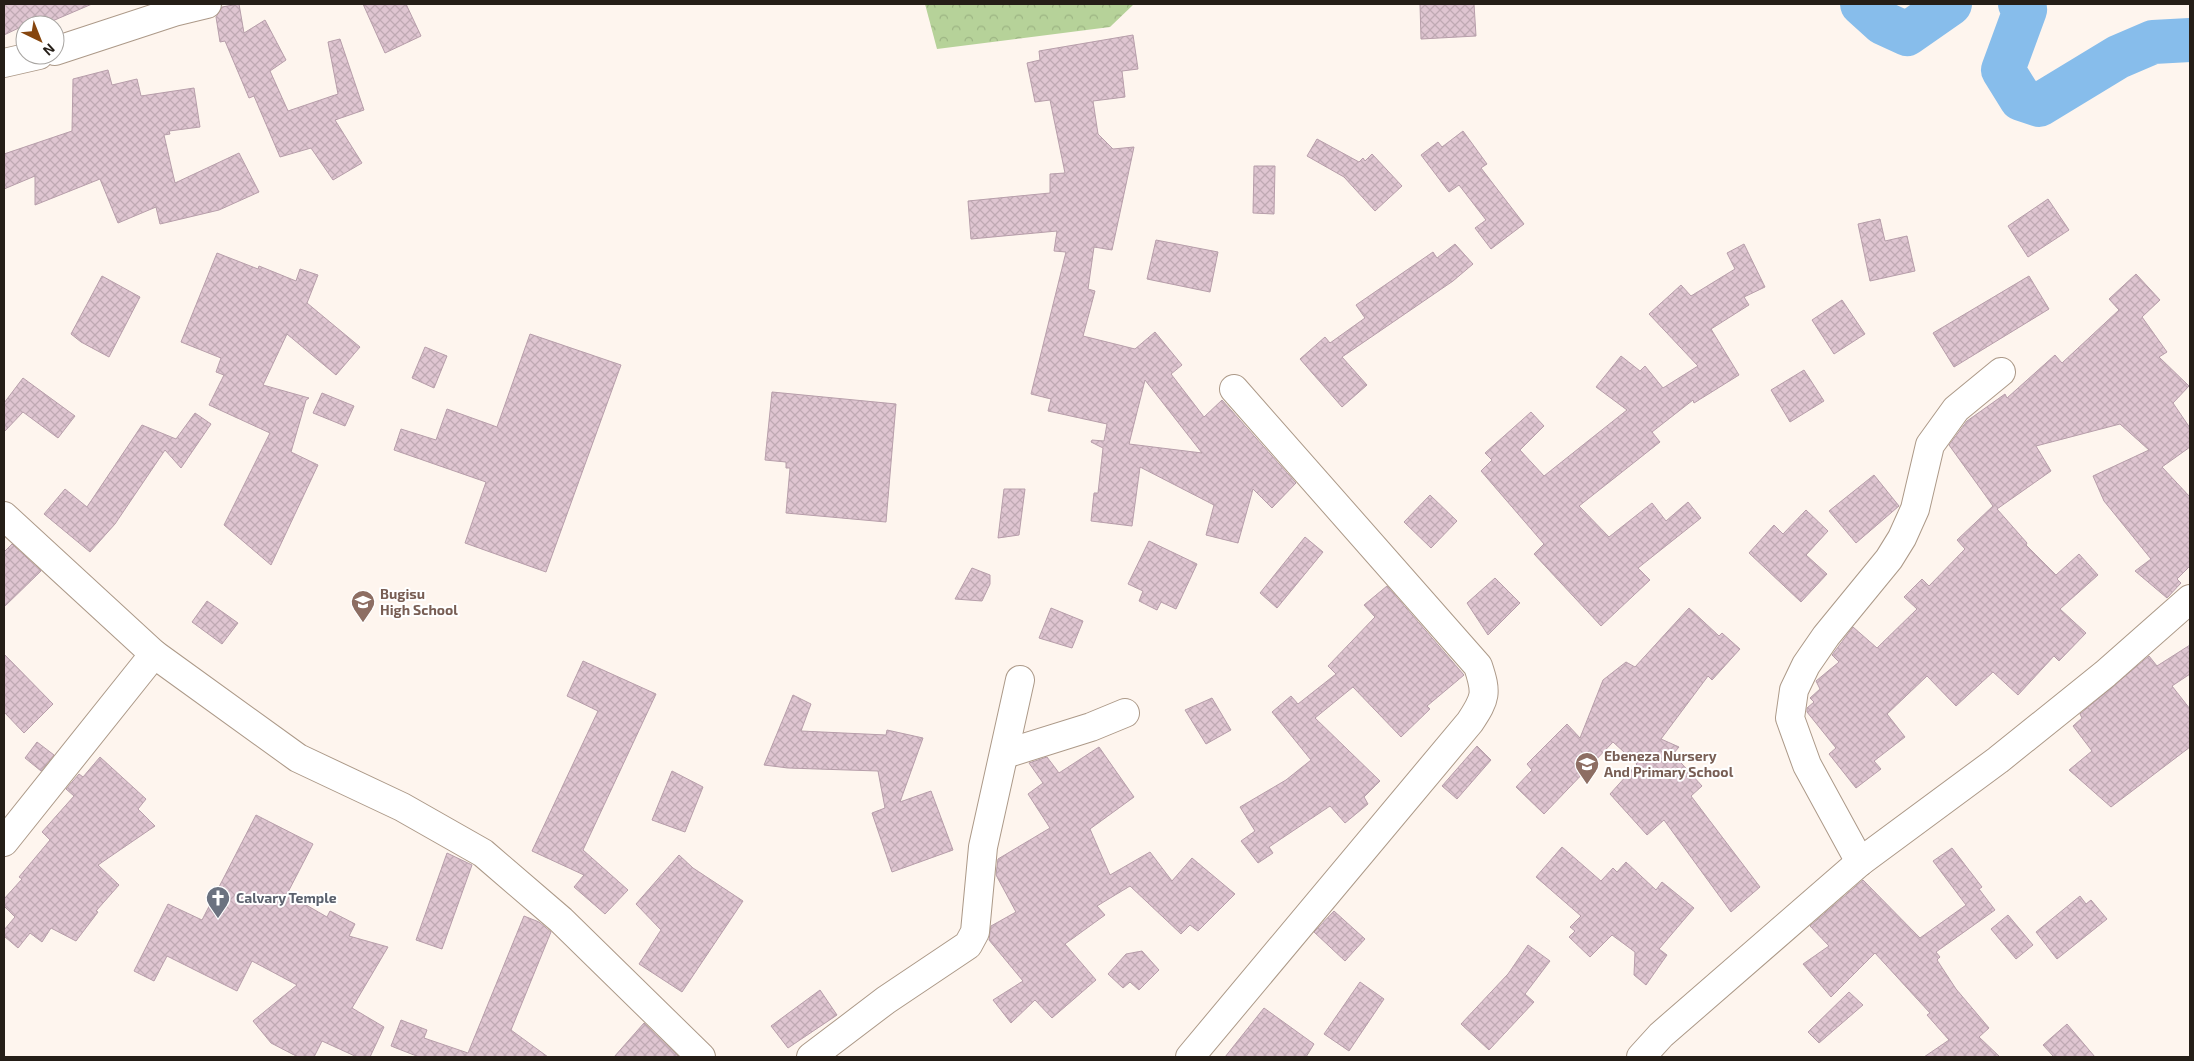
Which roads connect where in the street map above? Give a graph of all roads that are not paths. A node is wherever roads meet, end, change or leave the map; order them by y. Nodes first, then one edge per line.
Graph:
1 (207, 4) edge
2 (65, 48) edge
3 (2001, 372) dead end
4 (1234, 389) dead end
5 (4, 516) edge
6 (2190, 599) edge
7 (154, 654) junction
8 (1020, 680) dead end
9 (1125, 713) dead end
10 (1005, 754) junction
11 (4, 842) edge
12 (1860, 862) junction
13 (702, 1057) edge
14 (811, 1057) edge
15 (1190, 1057) edge
16 (1640, 1057) edge

1 - 2 street
3 - 12 street
4 - 15 street
5 - 7 street
6 - 12 street
7 - 11 street
7 - 13 street
8 - 10 street
9 - 10 street
10 - 14 street
12 - 16 street

